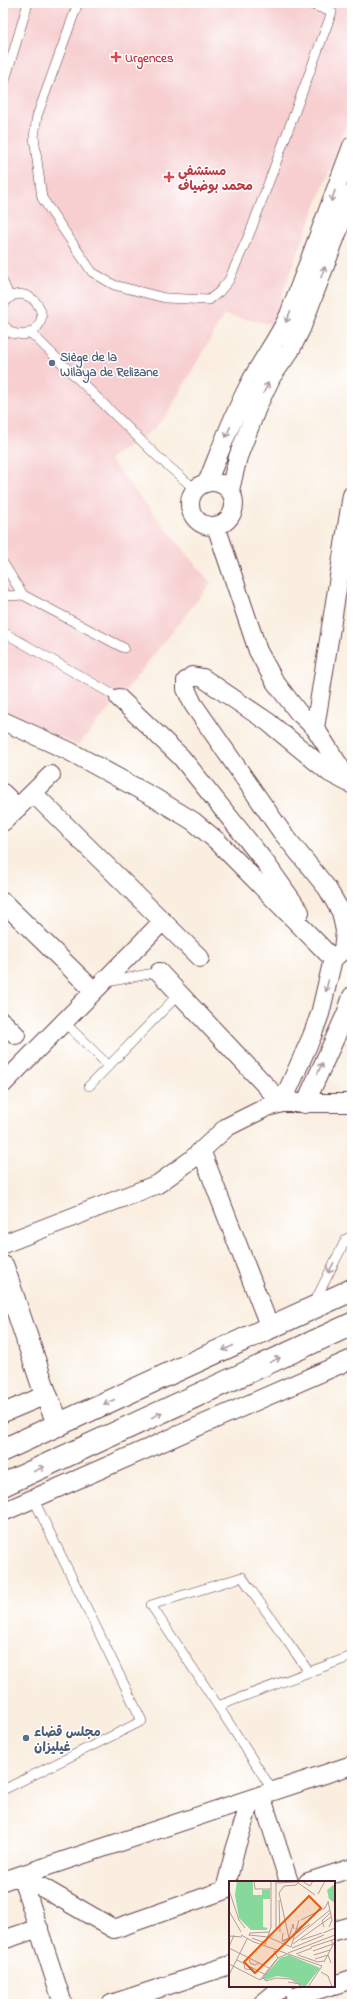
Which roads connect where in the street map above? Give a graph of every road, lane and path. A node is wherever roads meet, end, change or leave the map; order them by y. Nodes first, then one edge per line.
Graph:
1 (28, 3) edge
2 (78, 3) edge
3 (307, 3) edge
4 (3, 87) edge
5 (352, 146) edge
6 (352, 194) edge
7 (3, 282) edge
8 (5, 302) edge
9 (3, 324) edge
10 (31, 333) junction
11 (201, 486) junction
12 (230, 490) junction
13 (352, 495) edge
14 (216, 526) junction
15 (3, 563) edge
16 (3, 592) edge
17 (23, 595) junction
18 (3, 632) edge
19 (124, 648) dead end
20 (119, 698) joint
21 (3, 721) edge
22 (315, 728) junction
23 (51, 775) dead end
24 (352, 785) edge
25 (3, 793) edge
26 (33, 793) junction
27 (18, 808) junction
28 (3, 822) edge
29 (3, 902) edge
30 (163, 921) junction
31 (343, 956) edge
32 (200, 958) dead end
33 (159, 972) joint
34 (98, 987) junction
35 (179, 994) junction
36 (352, 996) edge
37 (3, 1022) edge
38 (64, 1022) junction
39 (16, 1035) dead end
40 (108, 1066) junction
41 (3, 1084) edge
42 (89, 1086) dead end
43 (282, 1103) junction
44 (352, 1103) edge
45 (305, 1104) junction
46 (201, 1150) junction
47 (352, 1236) edge
48 (3, 1244) edge
49 (3, 1267) edge
50 (352, 1290) edge
51 (310, 1310) junction
52 (352, 1324) edge
53 (270, 1328) junction
54 (352, 1359) edge
55 (46, 1395) junction
56 (3, 1413) edge
57 (59, 1425) junction
58 (3, 1450) edge
59 (3, 1485) edge
60 (34, 1498) junction
61 (3, 1512) edge
62 (352, 1657) edge
63 (309, 1672) junction
64 (218, 1706) junction
65 (352, 1765) edge
66 (3, 1790) edge
67 (262, 1795) junction
68 (352, 1868) edge
69 (21, 1875) junction
70 (3, 1881) edge
71 (289, 1881) edge
72 (311, 1881) edge
73 (352, 1926) edge
74 (39, 1928) junction
75 (335, 1931) edge
76 (3, 1940) edge
77 (229, 1965) edge
78 (352, 1979) edge
79 (335, 1985) edge
80 (325, 1987) edge
81 (292, 1993) edge
82 (63, 2004) edge
83 (111, 2004) edge
84 (262, 2004) edge

1 - 4 lane
2 - 3 lane
5 -> 11 street
12 -> 6 street
7 - 8 lane
8 - 10 lane
9 - 10 lane
10 - 11 lane
11 - 12 street
11 - 14 street
12 - 14 street
13 - 22 street
14 - 22 street
15 - 17 lane
16 - 17 lane
17 - 19 lane
18 - 20 lane
20 - 31 street
21 - 31 street
22 - 24 street
23 - 26 street
24 - 31 street
25 - 27 street
26 - 27 street
26 - 30 street
27 - 28 street
29 - 34 street
30 - 32 street
30 - 34 street
31 -> 43 street
33 - 34 lane
33 - 35 street
34 - 38 street
35 - 40 lane
35 - 43 street
45 -> 36 street
37 - 39 street
38 - 40 lane
38 - 41 street
40 - 42 lane
43 - 45 street
43 - 46 street
44 - 45 street
46 - 48 street
46 - 53 street
47 -> 51 lane
49 - 55 main road
50 - 51 main road
51 - 53 main road
59 -> 52 main road
53 -> 57 main road
54 - 60 street
55 - 56 street
55 - 57 main road
57 - 58 main road
60 - 61 street
60 - 66 lane
62 - 63 lane
63 - 64 lane
63 - 64 lane
64 - 67 lane
65 - 67 street
67 - 69 street
67 - 69 street
67 - 71 street
68 - 72 street
69 - 70 street
69 - 74 street
73 - 75 street
74 - 76 street
74 - 82 street
77 - 83 street
78 - 79 street
80 - 81 street
81 - 84 street

